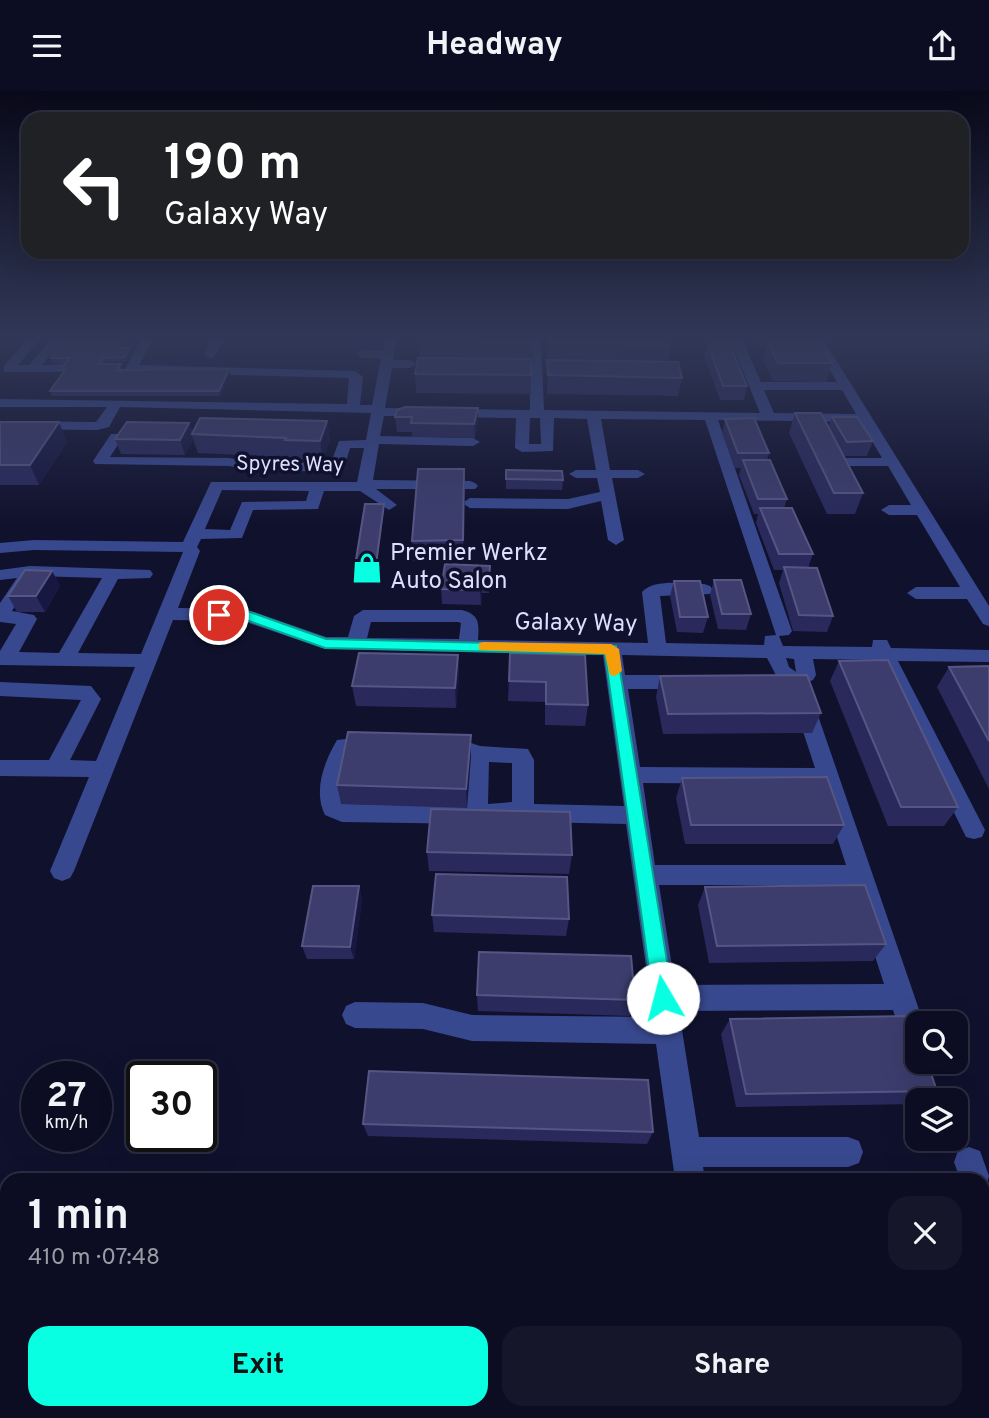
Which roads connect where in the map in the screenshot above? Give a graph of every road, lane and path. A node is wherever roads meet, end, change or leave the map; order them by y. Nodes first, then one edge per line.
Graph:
1 (680, 400) dead end
2 (354, 401) edge
3 (380, 401) edge
4 (536, 401) edge
5 (762, 401) edge
6 (854, 401) edge
7 (0, 403) edge
8 (29, 403) joint
9 (116, 403) junction
10 (353, 409) junction
11 (378, 410) junction
12 (536, 414) junction
13 (593, 415) junction
14 (684, 416) junction
15 (710, 416) junction
16 (769, 417) junction
17 (809, 417) junction
18 (864, 418) junction
19 (0, 425) edge
20 (817, 431) edge
21 (116, 437) edge
22 (372, 442) junction
23 (473, 442) dead end
24 (219, 462) junction
25 (833, 462) edge
26 (892, 462) junction
27 (328, 468) junction
28 (399, 471) dead end
29 (576, 474) dead end
30 (605, 474) junction
31 (638, 474) dead end
32 (365, 481) junction
33 (216, 485) junction
34 (470, 486) dead end
35 (320, 487) junction
36 (572, 492) dead end
37 (609, 494) junction
38 (470, 503) dead end
39 (389, 505) dead end
40 (889, 510) dead end
41 (921, 510) junction
42 (192, 540) junction
43 (616, 540) dead end
44 (48, 545) junction
45 (0, 548) edge
46 (30, 571) junction
47 (113, 573) junction
48 (144, 574) dead end
49 (0, 575) edge
50 (704, 590) edge
51 (758, 590) dead end
52 (916, 593) dead end
53 (973, 593) junction
54 (167, 614) junction
55 (0, 616) edge
56 (989, 620) edge
57 (783, 631) dead end
58 (356, 644) junction
59 (468, 647) junction
60 (611, 649) junction
61 (883, 649) junction
62 (657, 650) junction
63 (1, 651) edge
64 (776, 652) junction
65 (802, 653) junction
66 (989, 656) edge
67 (65, 659) junction
68 (147, 661) junction
69 (797, 681) junction
70 (617, 682) junction
71 (714, 682) edge
72 (769, 682) edge
73 (0, 689) edge
74 (392, 745) edge
75 (419, 746) edge
76 (479, 754) junction
77 (0, 768) edge
78 (55, 768) junction
79 (103, 769) junction
80 (630, 775) junction
81 (828, 776) junction
82 (523, 810) junction
83 (477, 815) junction
84 (636, 815) junction
85 (974, 830) dead end
86 (62, 871) dead end
87 (645, 875) junction
88 (861, 875) junction
89 (901, 997) junction
90 (663, 998) junction
91 (906, 1011) edge
92 (355, 1015) dead end
93 (668, 1031) junction
94 (848, 1152) dead end
95 (688, 1166) edge

1 - 14 street
2 - 10 street
3 - 11 street, Spyres Way
4 - 12 street
5 - 16 street
6 - 18 street
7 - 8 street
8 - 9 street
9 - 10 street
9 - 19 street
10 - 11 street
11 - 12 street
11 - 22 street, Spyres Way
12 - 13 street
13 - 14 street
13 - 30 street
14 - 15 street
15 - 16 street
15 - 57 street
16 - 17 street
17 - 18 street
17 - 20 street
18 - 26 street
21 - 24 street
22 - 23 street
22 - 27 street
22 - 32 street, Spyres Way
24 - 27 street
24 - 33 street
25 - 26 street
26 - 41 street
27 - 35 street
28 - 32 street
29 - 30 street
30 - 31 street
30 - 37 street
32 - 34 street
32 - 35 street, Spyres Way
32 - 39 street
33 - 35 street, Spyres Way
33 - 42 street, Spyres Way
35 - 42 street
36 - 37 street
37 - 38 street
37 - 43 street
40 - 41 street
41 - 53 street
42 - 44 street
42 - 54 street, Spyres Way
44 - 45 street
44 - 46 street
46 - 47 street
46 - 49 street
46 - 55 street
47 - 48 street
47 - 67 street
50 - 62 street
51 - 64 street
52 - 53 street
53 - 56 street
54 - 58 street, Galaxy Way
54 - 68 street, Spyres Way
55 - 63 street
58 - 59 street, Galaxy Way
58 - 59 street
59 - 60 street, Galaxy Way
60 - 62 street, Galaxy Way
60 - 70 street
61 - 65 street, Galaxy Way
61 - 66 street, Galaxy Way
61 - 85 street
62 - 64 street, Galaxy Way
63 - 67 street
64 - 65 street, Galaxy Way
64 - 69 street
65 - 69 street
67 - 68 street
68 - 79 street, Spyres Way
69 - 72 street
69 - 81 street
70 - 71 street
70 - 80 street
73 - 78 street
74 - 83 street
75 - 76 street
76 - 82 street
76 - 83 street
77 - 78 street
78 - 79 street
79 - 86 street, Spyres Way
80 - 81 street
80 - 84 street
81 - 88 street
82 - 83 street
82 - 84 street
84 - 87 street
87 - 88 street
87 - 90 street
88 - 89 street
89 - 90 street
89 - 91 street
90 - 93 street
92 - 93 street
93 - 95 street
94 - 95 street

